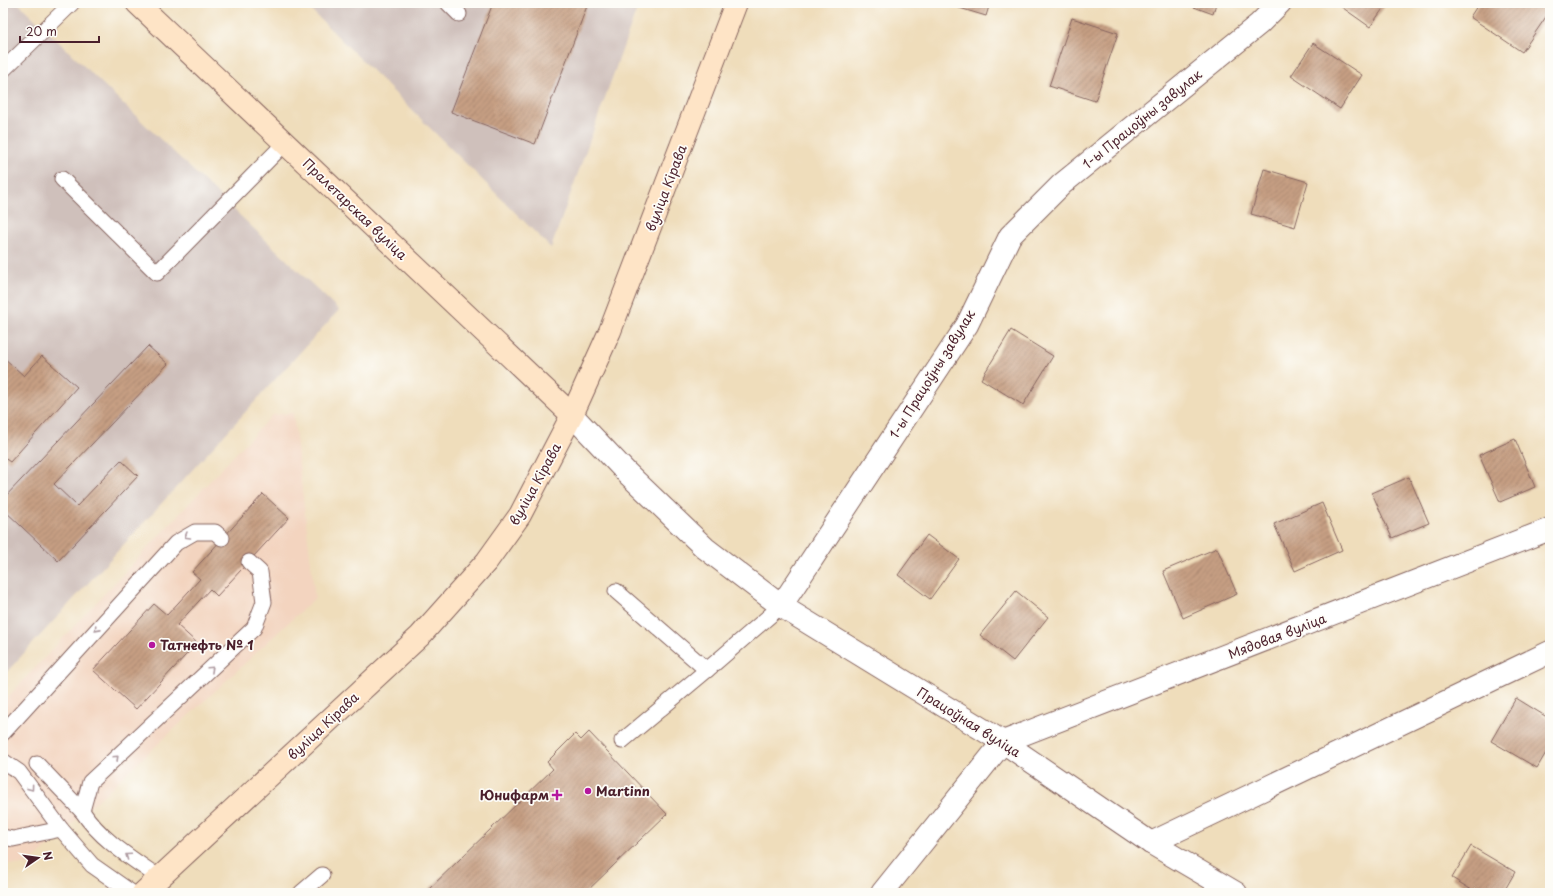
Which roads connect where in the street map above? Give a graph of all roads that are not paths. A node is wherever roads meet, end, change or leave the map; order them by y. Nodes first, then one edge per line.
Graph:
1 (72, 3) edge
2 (137, 3) edge
3 (448, 3) edge
4 (736, 3) edge
5 (1280, 3) edge
6 (459, 14) dead end
7 (3, 70) edge
8 (285, 144) junction
9 (62, 179) dead end
10 (572, 415) junction
11 (1550, 530) edge
12 (222, 538) dead end
13 (249, 562) dead end
14 (616, 591) dead end
15 (781, 606) junction
16 (1550, 652) edge
17 (707, 670) junction
18 (3, 733) edge
19 (622, 741) dead end
20 (1003, 742) junction
21 (3, 761) edge
22 (37, 764) dead end
23 (82, 811) junction
24 (61, 829) junction
25 (3, 837) edge
26 (1151, 843) junction
27 (322, 875) dead end
28 (160, 878) junction
29 (132, 893) edge
30 (143, 893) edge
31 (301, 893) edge
32 (882, 893) edge
33 (1236, 893) edge

1 - 7 lane
2 - 8 main road, Пралетарская вуліца
3 - 6 lane
4 - 10 main road, вуліца Кірава
5 - 15 street, 1-ы Працоўны завулак
8 - 9 lane
8 - 10 main road, Пралетарская вуліца
10 - 15 street, Працоўная вуліца
10 - 28 main road, вуліца Кірава
11 - 20 street, Мядовая вуліца
12 -> 18 lane
23 -> 13 lane
14 - 17 lane
15 - 17 lane
15 - 20 street, Працоўная вуліца
16 - 26 street
17 - 19 lane
20 - 26 street, Працоўная вуліца
20 - 32 street
21 -> 24 lane
22 - 23 lane
28 -> 23 lane
24 - 25 lane
24 - 29 lane
26 - 33 street, Працоўная вуліца
27 - 31 lane
28 - 30 main road, вуліца Кірава

